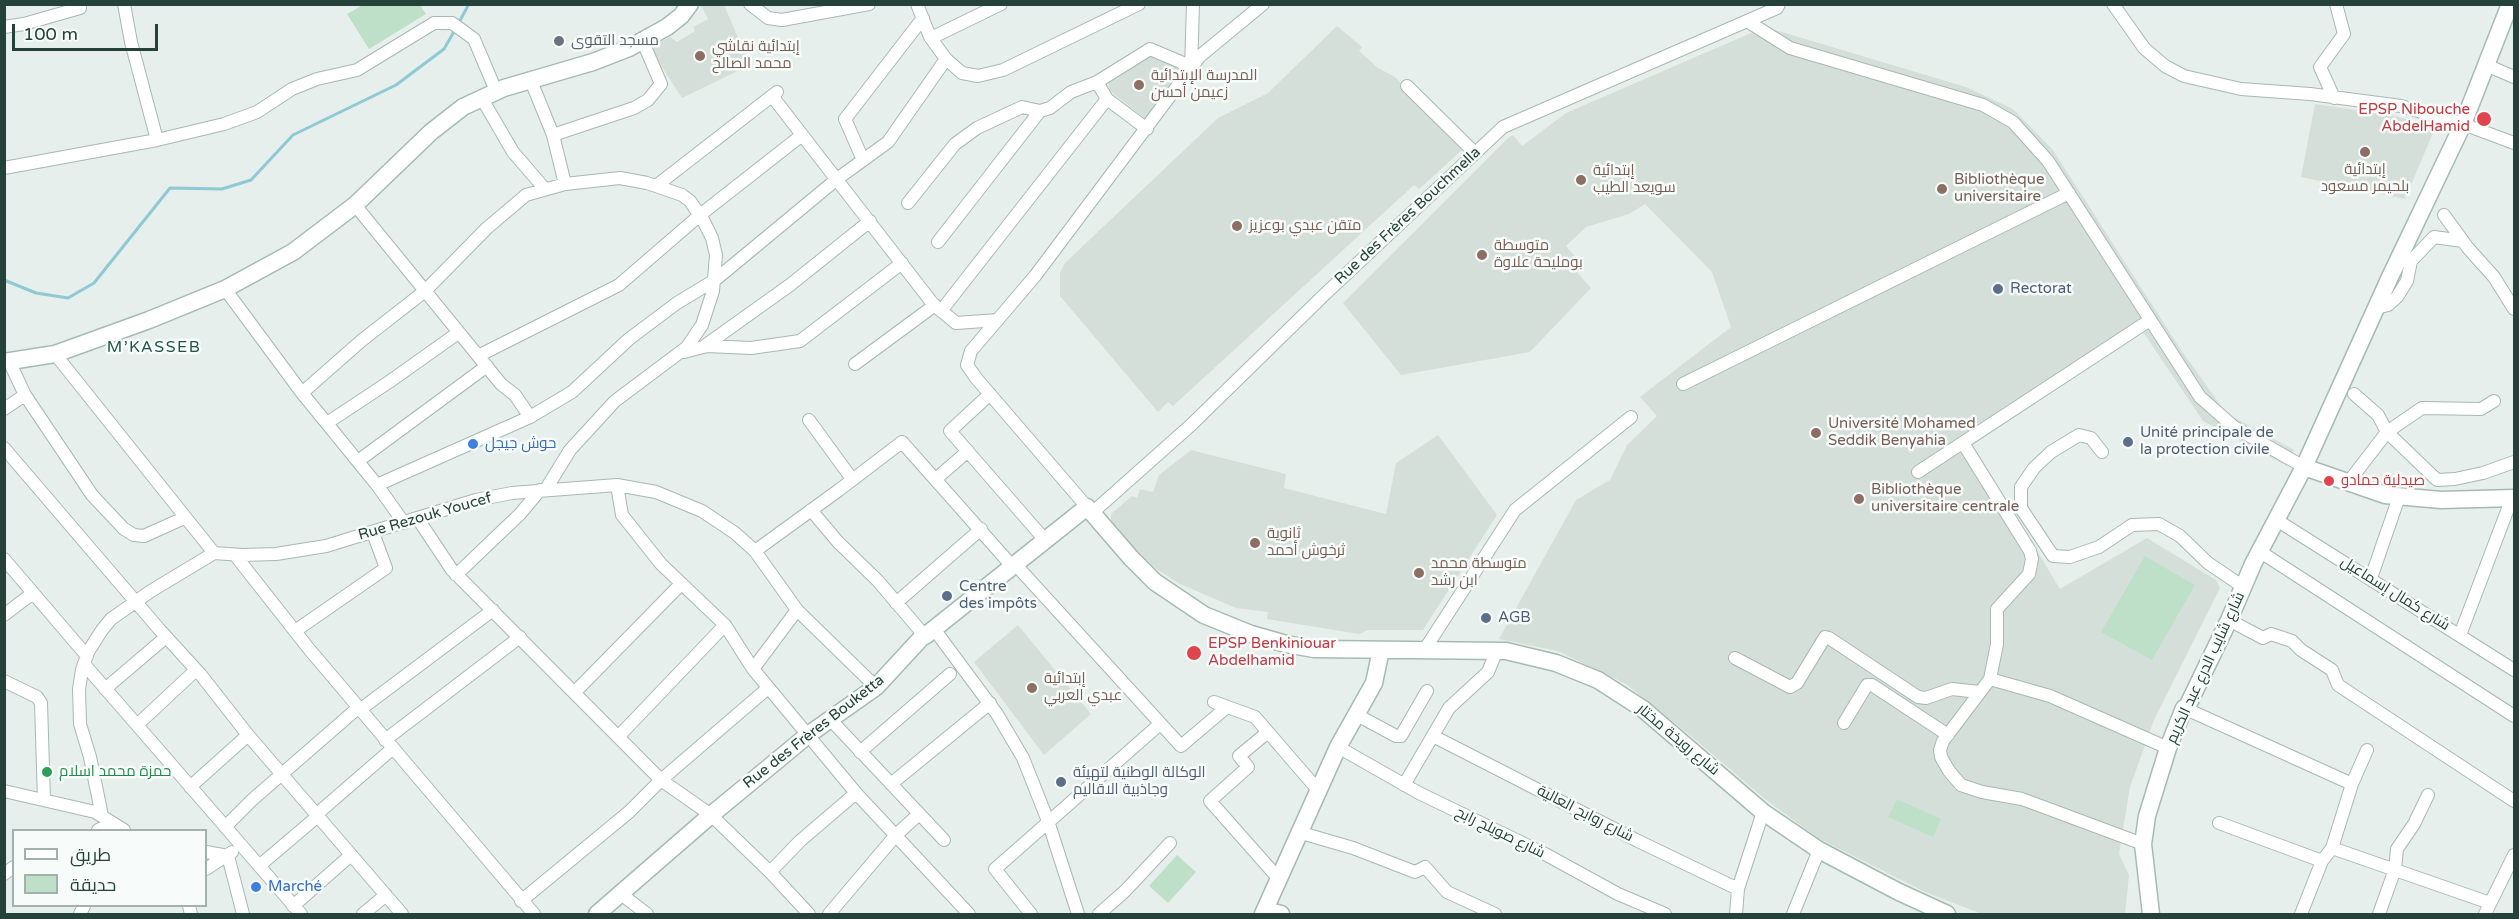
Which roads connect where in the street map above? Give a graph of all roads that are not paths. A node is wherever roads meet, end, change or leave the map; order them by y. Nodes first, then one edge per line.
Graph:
1 (124, 4) edge
2 (690, 4) edge
3 (750, 4) edge
4 (869, 4) edge
5 (1000, 4) edge
6 (1139, 4) edge
7 (1193, 4) edge
8 (1263, 4) edge
9 (1779, 4) edge
10 (2112, 4) edge
11 (2336, 4) edge
12 (2510, 4) edge
13 (918, 5) edge
14 (80, 8) dead end
15 (1118, 10) edge
16 (923, 18) junction
17 (1747, 21) junction
18 (4, 27) edge
19 (931, 38) junction
20 (643, 42) junction
21 (946, 59) junction
22 (2486, 65) junction
23 (1191, 70) junction
24 (2514, 77) edge
25 (531, 81) junction
26 (1096, 82) junction
27 (1407, 86) dead end
28 (489, 94) junction
29 (2334, 98) junction
30 (1107, 99) junction
31 (1040, 111) junction
32 (2463, 124) junction
33 (1147, 129) junction
34 (553, 135) junction
35 (802, 135) junction
36 (157, 140) junction
37 (2514, 143) edge
38 (1475, 153) junction
39 (863, 160) junction
40 (4, 168) edge
41 (837, 179) junction
42 (565, 184) junction
43 (656, 186) junction
44 (544, 189) junction
45 (2069, 193) junction
46 (908, 203) dead end
47 (355, 205) junction
48 (700, 215) junction
49 (2444, 215) dead end
50 (870, 221) junction
51 (2463, 241) junction
52 (938, 242) dead end
53 (902, 263) junction
54 (715, 280) junction
55 (225, 289) junction
56 (425, 291) junction
57 (2511, 294) edge
58 (938, 308) junction
59 (2376, 308) junction
60 (2514, 309) edge
61 (998, 320) junction
62 (2150, 320) junction
63 (458, 333) junction
64 (695, 338) junction
65 (707, 346) junction
66 (55, 354) junction
67 (677, 354) junction
68 (478, 356) junction
69 (7, 362) edge
70 (855, 364) dead end
71 (487, 366) junction
72 (1683, 384) dead end
73 (302, 393) junction
74 (990, 394) junction
75 (2354, 394) dead end
76 (25, 395) junction
77 (2494, 401) dead end
78 (4, 409) edge
79 (530, 417) junction
80 (1631, 417) dead end
81 (809, 420) dead end
82 (327, 423) junction
83 (2387, 432) junction
84 (1963, 443) junction
85 (4, 448) edge
86 (968, 451) junction
87 (2102, 452) dead end
88 (358, 461) junction
89 (2514, 462) edge
90 (2304, 467) junction
91 (1918, 472) dead end
92 (937, 478) junction
93 (852, 479) junction
94 (617, 484) junction
95 (2347, 484) junction
96 (377, 485) junction
97 (543, 489) junction
98 (2399, 497) junction
99 (2513, 498) edge
100 (811, 510) junction
101 (1090, 510) junction
102 (183, 518) junction
103 (418, 519) junction
104 (2275, 519) junction
105 (404, 523) junction
106 (981, 529) junction
107 (373, 533) junction
108 (1045, 540) junction
109 (755, 551) junction
110 (2259, 551) junction
111 (214, 553) junction
112 (235, 555) junction
113 (4, 560) edge
114 (1013, 565) junction
115 (456, 575) junction
116 (2371, 578) junction
117 (681, 584) junction
118 (2242, 590) junction
119 (33, 593) junction
120 (136, 602) junction
121 (896, 603) junction
122 (493, 610) junction
123 (797, 610) junction
124 (4, 615) edge
125 (2229, 620) junction
126 (725, 625) junction
127 (295, 631) junction
128 (929, 632) junction
129 (2460, 635) junction
130 (166, 637) junction
131 (520, 638) junction
132 (1425, 649) junction
133 (1381, 650) junction
134 (1497, 650) junction
135 (1735, 658) dead end
136 (85, 660) junction
137 (196, 669) junction
138 (753, 669) junction
139 (2514, 670) edge
140 (950, 674) dead end
141 (1990, 679) junction
142 (4, 681) edge
143 (876, 687) junction
144 (768, 688) junction
145 (105, 689) junction
146 (1427, 691) dead end
147 (575, 692) junction
148 (1979, 692) junction
149 (1214, 702) dead end
150 (990, 703) junction
151 (1227, 707) junction
152 (360, 708) junction
153 (2184, 708) junction
154 (1357, 715) junction
155 (2514, 716) edge
156 (829, 718) junction
157 (1844, 723) dead end
158 (1160, 724) junction
159 (137, 725) junction
160 (1268, 732) junction
161 (248, 735) junction
162 (808, 735) junction
163 (1948, 735) junction
164 (1433, 736) junction
165 (618, 737) junction
166 (388, 744) junction
167 (1338, 747) junction
168 (2168, 748) junction
169 (2367, 750) dead end
170 (860, 752) junction
171 (282, 774) junction
172 (661, 780) junction
173 (891, 784) junction
174 (1404, 784) junction
175 (2352, 784) junction
176 (190, 787) junction
177 (1318, 790) junction
178 (4, 791) edge
179 (856, 793) junction
180 (2428, 795) dead end
181 (44, 800) junction
182 (2514, 801) edge
183 (1763, 812) junction
184 (711, 814) junction
185 (919, 814) junction
186 (317, 815) junction
187 (1048, 821) junction
188 (107, 823) edge
189 (2219, 823) dead end
190 (225, 827) junction
191 (1298, 832) junction
192 (896, 835) junction
193 (944, 840) dead end
194 (1170, 843) dead end
195 (2143, 844) junction
196 (240, 845) junction
197 (2332, 848) junction
198 (1819, 850) junction
199 (207, 852) edge
200 (351, 855) junction
201 (2514, 855) edge
202 (228, 856) junction
203 (2322, 861) junction
204 (259, 866) junction
205 (207, 868) edge
206 (2395, 869) junction
207 (770, 872) junction
208 (1278, 879) junction
209 (1738, 890) junction
210 (621, 894) junction
211 (386, 895) junction
212 (521, 901) junction
213 (2488, 909) edge
214 (297, 910) edge
215 (1270, 913) edge
216 (807, 914) edge
217 (967, 914) edge
218 (243, 915) edge
219 (363, 915) edge
220 (402, 915) edge
221 (534, 915) edge
222 (597, 915) edge
223 (647, 915) edge
224 (829, 915) edge
225 (1031, 915) edge
226 (1078, 915) edge
227 (1099, 915) edge
228 (1495, 915) edge
229 (1665, 915) edge
230 (1736, 915) edge
231 (1793, 915) edge
232 (1947, 915) edge
233 (2151, 915) edge
234 (2301, 915) edge
235 (2379, 915) edge

1 - 36 street
2 - 20 main road
3 - 4 street
5 - 19 street
6 - 15 street
7 - 23 street
8 - 23 street
9 - 17 street, Rue des Frères Bouchmella
10 - 29 street
11 - 29 street
12 - 22 main road, شارع شايب الدرع عبد الكريم
13 - 16 street
14 - 18 street
15 - 21 street
16 - 19 street
16 - 39 street
17 - 38 street, Rue des Frères Bouchmella
17 - 45 street
19 - 21 street
20 - 25 main road
20 - 34 street
21 - 39 street
22 - 24 street
22 - 32 main road, شارع شايب الدرع عبد الكريم
23 - 26 street
23 - 33 street
25 - 28 main road
25 - 34 street
26 - 30 street
26 - 31 street
27 - 38 street
28 - 36 street
28 - 44 street
28 - 47 main road
29 - 32 street
30 - 33 street
30 - 58 street
31 - 46 street
31 - 52 street
32 - 37 street
32 - 59 main road, شارع شايب الدرع عبد الكريم
33 - 61 street
34 - 42 street
35 - 41 street
35 - 43 street
35 - 48 street
36 - 40 street
38 - 101 street, Rue des Frères Bouchmella
39 - 41 street
41 - 50 street
41 - 54 street
42 - 43 street
42 - 44 street
43 - 48 street
44 - 56 street
45 - 62 street
45 - 72 street
47 - 55 main road
47 - 56 street
48 - 54 street
48 - 68 street
49 - 51 street
50 - 53 street
50 - 65 street
51 - 57 street
51 - 59 street
53 - 58 street
53 - 65 street
54 - 64 street
54 - 79 street
55 - 66 main road
55 - 73 street
56 - 63 street
56 - 73 street
57 - 60 street
58 - 61 street
58 - 70 street
59 - 90 main road, شارع شايب الدرع عبد الكريم
61 - 74 street
62 - 84 street
62 - 90 street
63 - 68 street
63 - 82 street
64 - 65 street
64 - 67 street
65 - 67 street
66 - 69 main road
66 - 102 street
67 - 97 street
68 - 71 street
69 - 76 street
71 - 79 street
71 - 88 street
73 - 82 street
74 - 86 street
74 - 101 street
75 - 83 street
76 - 78 street
76 - 102 street
77 - 83 street
79 - 96 street
80 - 132 street
81 - 93 street
82 - 88 street
83 - 89 street
83 - 95 street
84 - 91 street
84 - 141 street
85 - 120 street
86 - 92 street
86 - 108 street
87 - 118 street
88 - 96 street
90 - 95 main road
90 - 104 main road, شارع شايب الدرع عبد الكريم
92 - 93 street
92 - 106 street
93 - 100 street
94 - 97 street, Rue Rezouk Youcef
94 - 109 street, Rue Rezouk Youcef
94 - 117 street
95 - 98 main road
96 - 105 street
97 - 103 street, Rue Rezouk Youcef
97 - 115 street
98 - 99 main road
98 - 116 street
99 - 129 street
100 - 109 street
100 - 121 street
101 - 108 main road, Rue des Frères Bouketta
101 - 133 main road, شارع رويخة مختار
102 - 111 street
103 - 105 street, Rue Rezouk Youcef
103 - 115 street
104 - 110 main road, شارع شايب الدرع عبد الكريم
104 - 116 street, شارع كمال إسماعيل
105 - 107 street, Rue Rezouk Youcef
106 - 114 street
106 - 121 street
107 - 112 street, Rue Rezouk Youcef
107 - 127 street
108 - 114 main road, Rue des Frères Bouketta
109 - 123 street, Rue Rezouk Youcef
110 - 118 main road, شارع شايب الدرع عبد الكريم
110 - 155 street
111 - 112 street, Rue Rezouk Youcef
111 - 120 street
112 - 127 street
113 - 119 street
114 - 128 main road, Rue des Frères Bouketta
114 - 158 street
115 - 122 street
116 - 129 street, شارع كمال إسماعيل
117 - 126 street
117 - 147 street
118 - 125 main road, شارع شايب الدرع عبد الكريم
119 - 124 street
119 - 136 street
120 - 130 street
120 - 136 street
121 - 128 street
122 - 131 street
122 - 152 street
123 - 138 street
123 - 143 street, Rue Rezouk Youcef
125 - 153 main road, شارع شايب الدرع عبد الكريم
125 - 182 street
126 - 138 street
126 - 165 street
127 - 152 street
128 - 143 main road, Rue des Frères Bouketta
128 - 150 street
129 - 139 street, شارع كمال إسماعيل
130 - 137 street
130 - 145 street
131 - 147 street
131 - 166 street
132 - 133 main road, شارع رويخة مختار
132 - 134 main road, شارع رويخة مختار
133 - 154 main road
134 - 164 street
134 - 183 main road, شارع رويخة مختار
135 - 148 street
136 - 145 street
136 - 188 street
137 - 159 street
137 - 161 street
138 - 144 street
140 - 170 street
141 - 148 street
141 - 168 street
142 - 181 street
143 - 156 main road, Rue des Frères Bouketta
144 - 162 street
144 - 172 street
145 - 159 street
146 - 154 street
147 - 165 street
148 - 163 street
149 - 151 street
150 - 173 street
150 - 187 street
151 - 158 street
151 - 160 street
152 - 166 street
152 - 171 street
153 - 168 main road, شارع شايب الدرع عبد الكريم
153 - 175 street
154 - 167 main road
156 - 162 main road, Rue des Frères Bouketta
156 - 170 street
157 - 163 street
158 - 187 street
159 - 176 street
160 - 177 street
160 - 208 street
161 - 171 street
161 - 176 street
162 - 179 street
162 - 184 main road, Rue des Frères Bouketta
163 - 195 street
164 - 174 street
164 - 209 street, شارع روابح العالية
165 - 172 street
166 - 186 street
166 - 212 street
167 - 174 street, شارع صويلح رابح
167 - 177 main road
168 - 195 main road, شارع شايب الدرع عبد الكريم
169 - 175 street
170 - 173 street
171 - 186 street
171 - 190 street
172 - 184 street
172 - 212 street
173 - 185 street
174 - 229 street, شارع صويلح رابح
175 - 197 street
176 - 190 street
177 - 191 main road
178 - 181 street
179 - 192 street
179 - 207 street
180 - 206 street
181 - 188 street
183 - 198 main road, شارع رويخة مختار
183 - 209 street
184 - 207 street
184 - 210 main road, Rue des Frères Bouketta
185 - 192 street
185 - 193 street
186 - 200 street
186 - 204 street
187 - 225 street
187 - 226 street
189 - 203 street
190 - 196 street
191 - 208 main road
191 - 228 street
192 - 217 street
192 - 224 street
194 - 227 street
195 - 233 main road, شارع شايب الدرع عبد الكريم
196 - 202 street
196 - 204 street
197 - 203 street
197 - 206 street
198 - 231 street
198 - 232 main road, شارع رويخة مختار
199 - 202 street
200 - 211 street
200 - 214 street
201 - 213 street
202 - 205 street
202 - 218 street
203 - 234 street
204 - 214 street
206 - 213 street
206 - 235 street
207 - 216 street
208 - 215 main road
209 - 230 street
210 - 222 main road, Rue des Frères Bouketta
210 - 223 street
211 - 219 street
211 - 220 street
212 - 221 street

